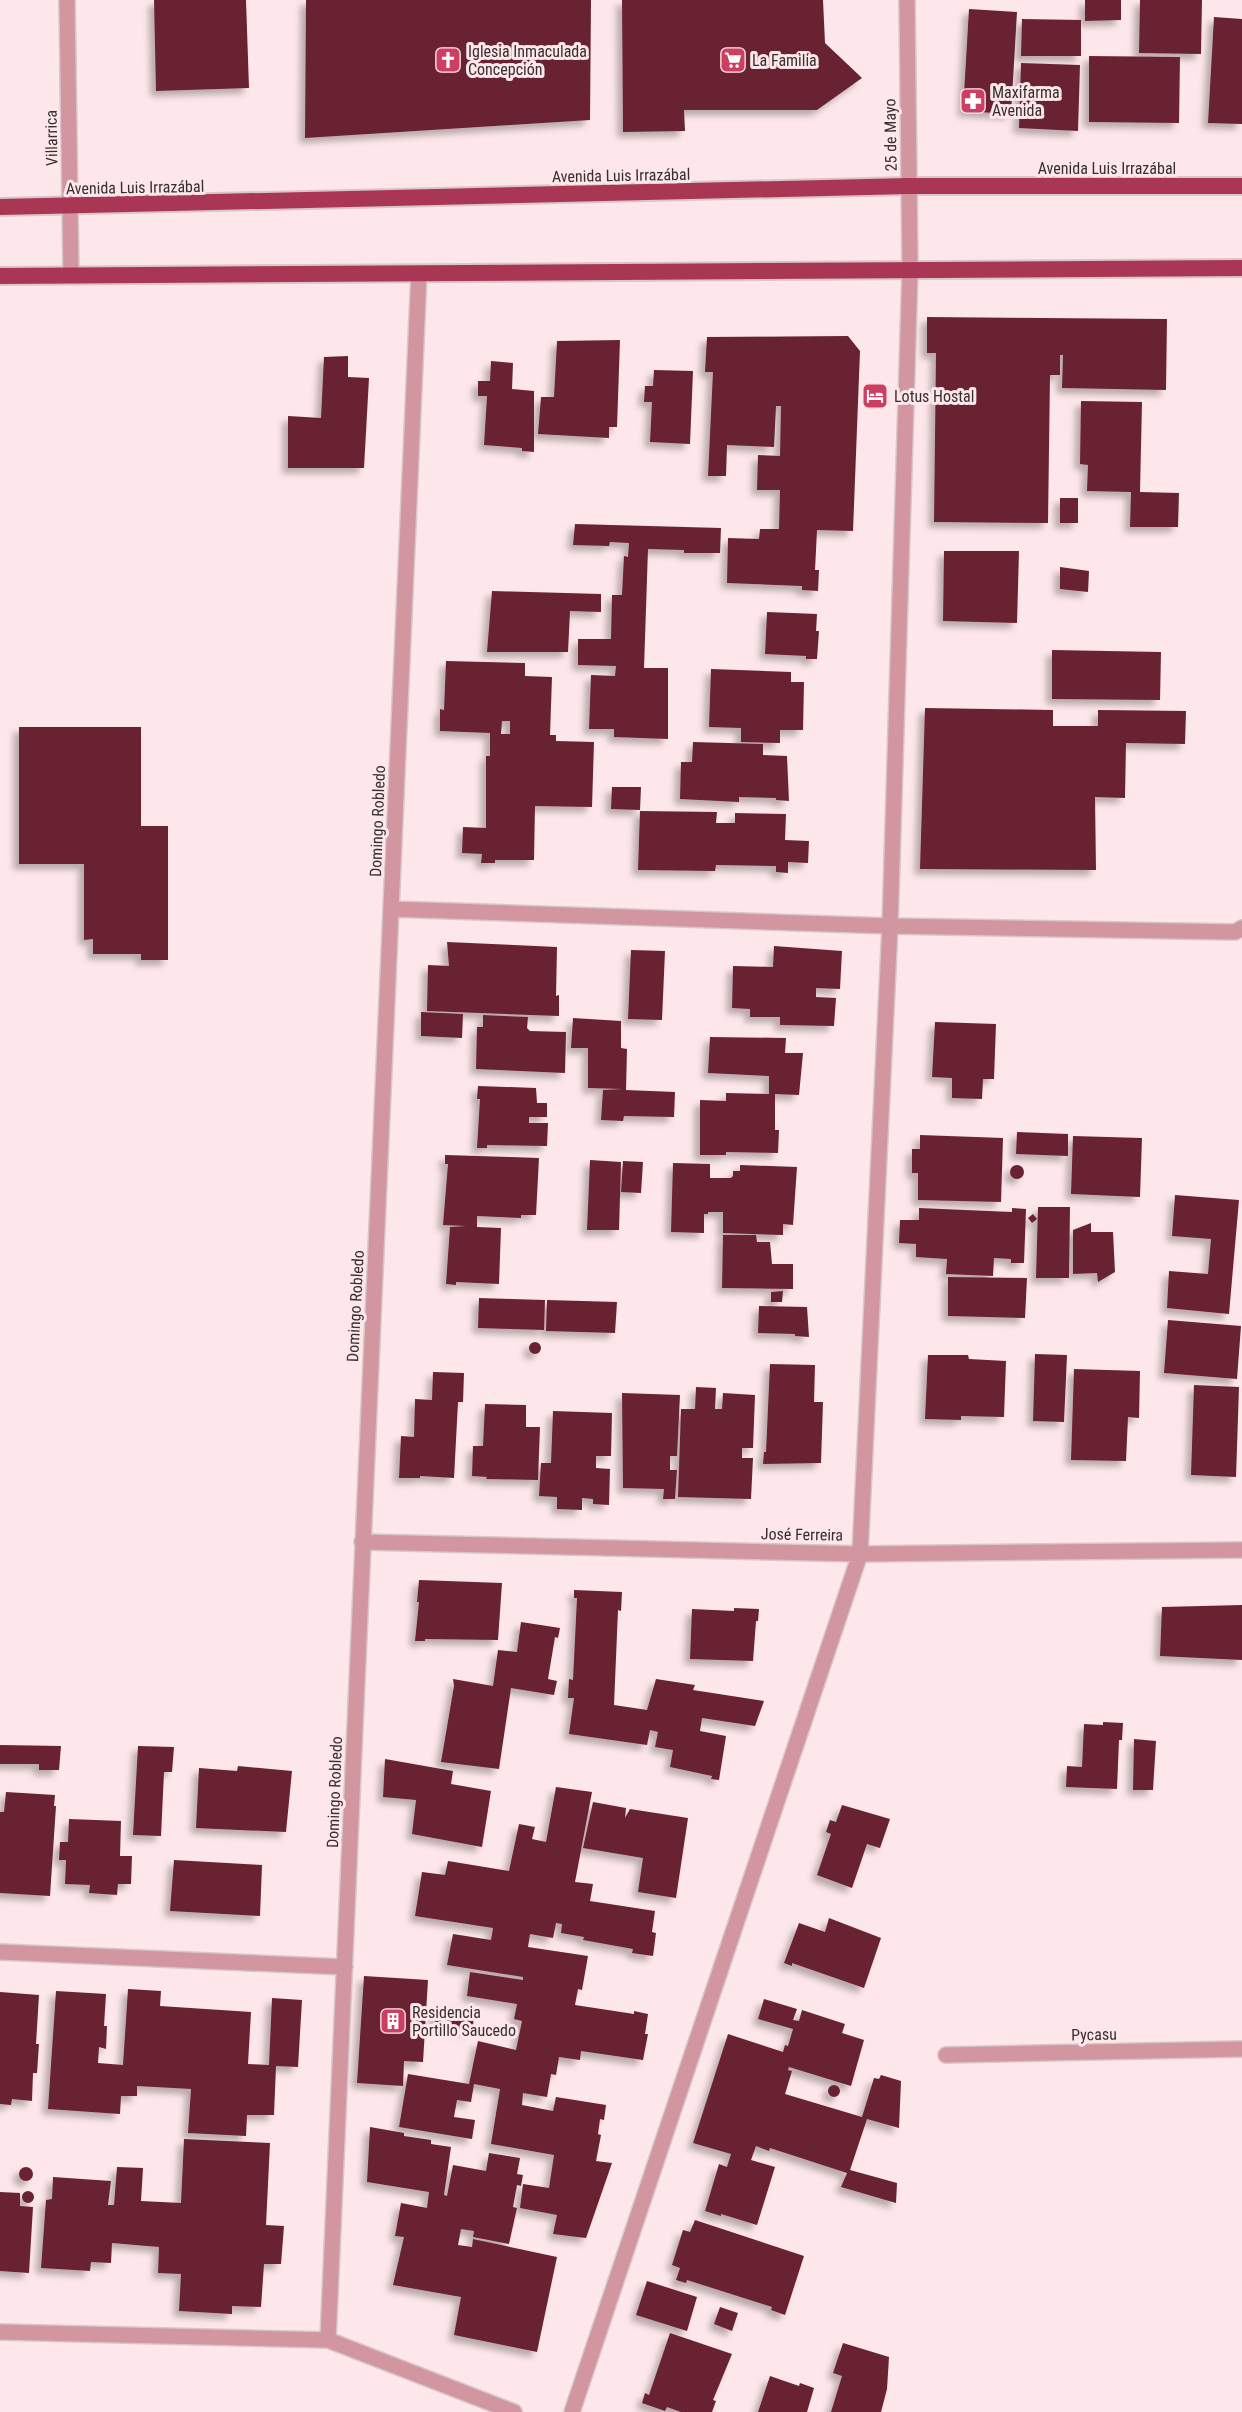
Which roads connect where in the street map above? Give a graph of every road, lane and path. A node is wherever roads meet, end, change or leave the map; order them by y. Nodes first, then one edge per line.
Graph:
1 (67, 0) edge
2 (907, 0) edge
3 (909, 186) junction
4 (1242, 186) edge
5 (0, 207) edge
6 (70, 207) junction
7 (1242, 268) edge
8 (910, 270) junction
9 (419, 273) junction
10 (0, 276) edge
11 (71, 276) junction
12 (391, 909) junction
13 (891, 926) junction
14 (1242, 928) edge
15 (362, 1542) junction
16 (1242, 1550) edge
17 (861, 1554) junction
18 (0, 1952) edge
19 (345, 1967) junction
20 (1242, 2049) edge
21 (946, 2055) dead end
22 (0, 2332) edge
23 (328, 2340) junction
24 (514, 2412) edge
25 (572, 2412) edge

1 - 6 street, Villarrica
2 - 3 street, 25 de Mayo
3 - 4 highway, Avenida Luis Irrazábal
3 - 6 highway, Avenida Luis Irrazábal
3 - 8 street, 25 de Mayo
5 - 6 highway, Avenida Luis Irrazábal
6 - 11 street, Villarrica
7 - 8 highway
8 - 9 highway
8 - 13 street, 25 de Mayo
9 - 11 highway
9 - 12 street, Domingo Robledo
10 - 11 highway
12 - 13 street
12 - 15 street, Domingo Robledo
13 - 14 street
13 - 17 street, 25 de Mayo
15 - 17 street, José Ferreira
15 - 19 street, Domingo Robledo
16 - 17 street, José Ferreira
17 - 25 street, 25 de Mayo
18 - 19 street
19 - 23 street, Domingo Robledo
20 - 21 street, Pycasu
22 - 23 street
23 - 24 street

